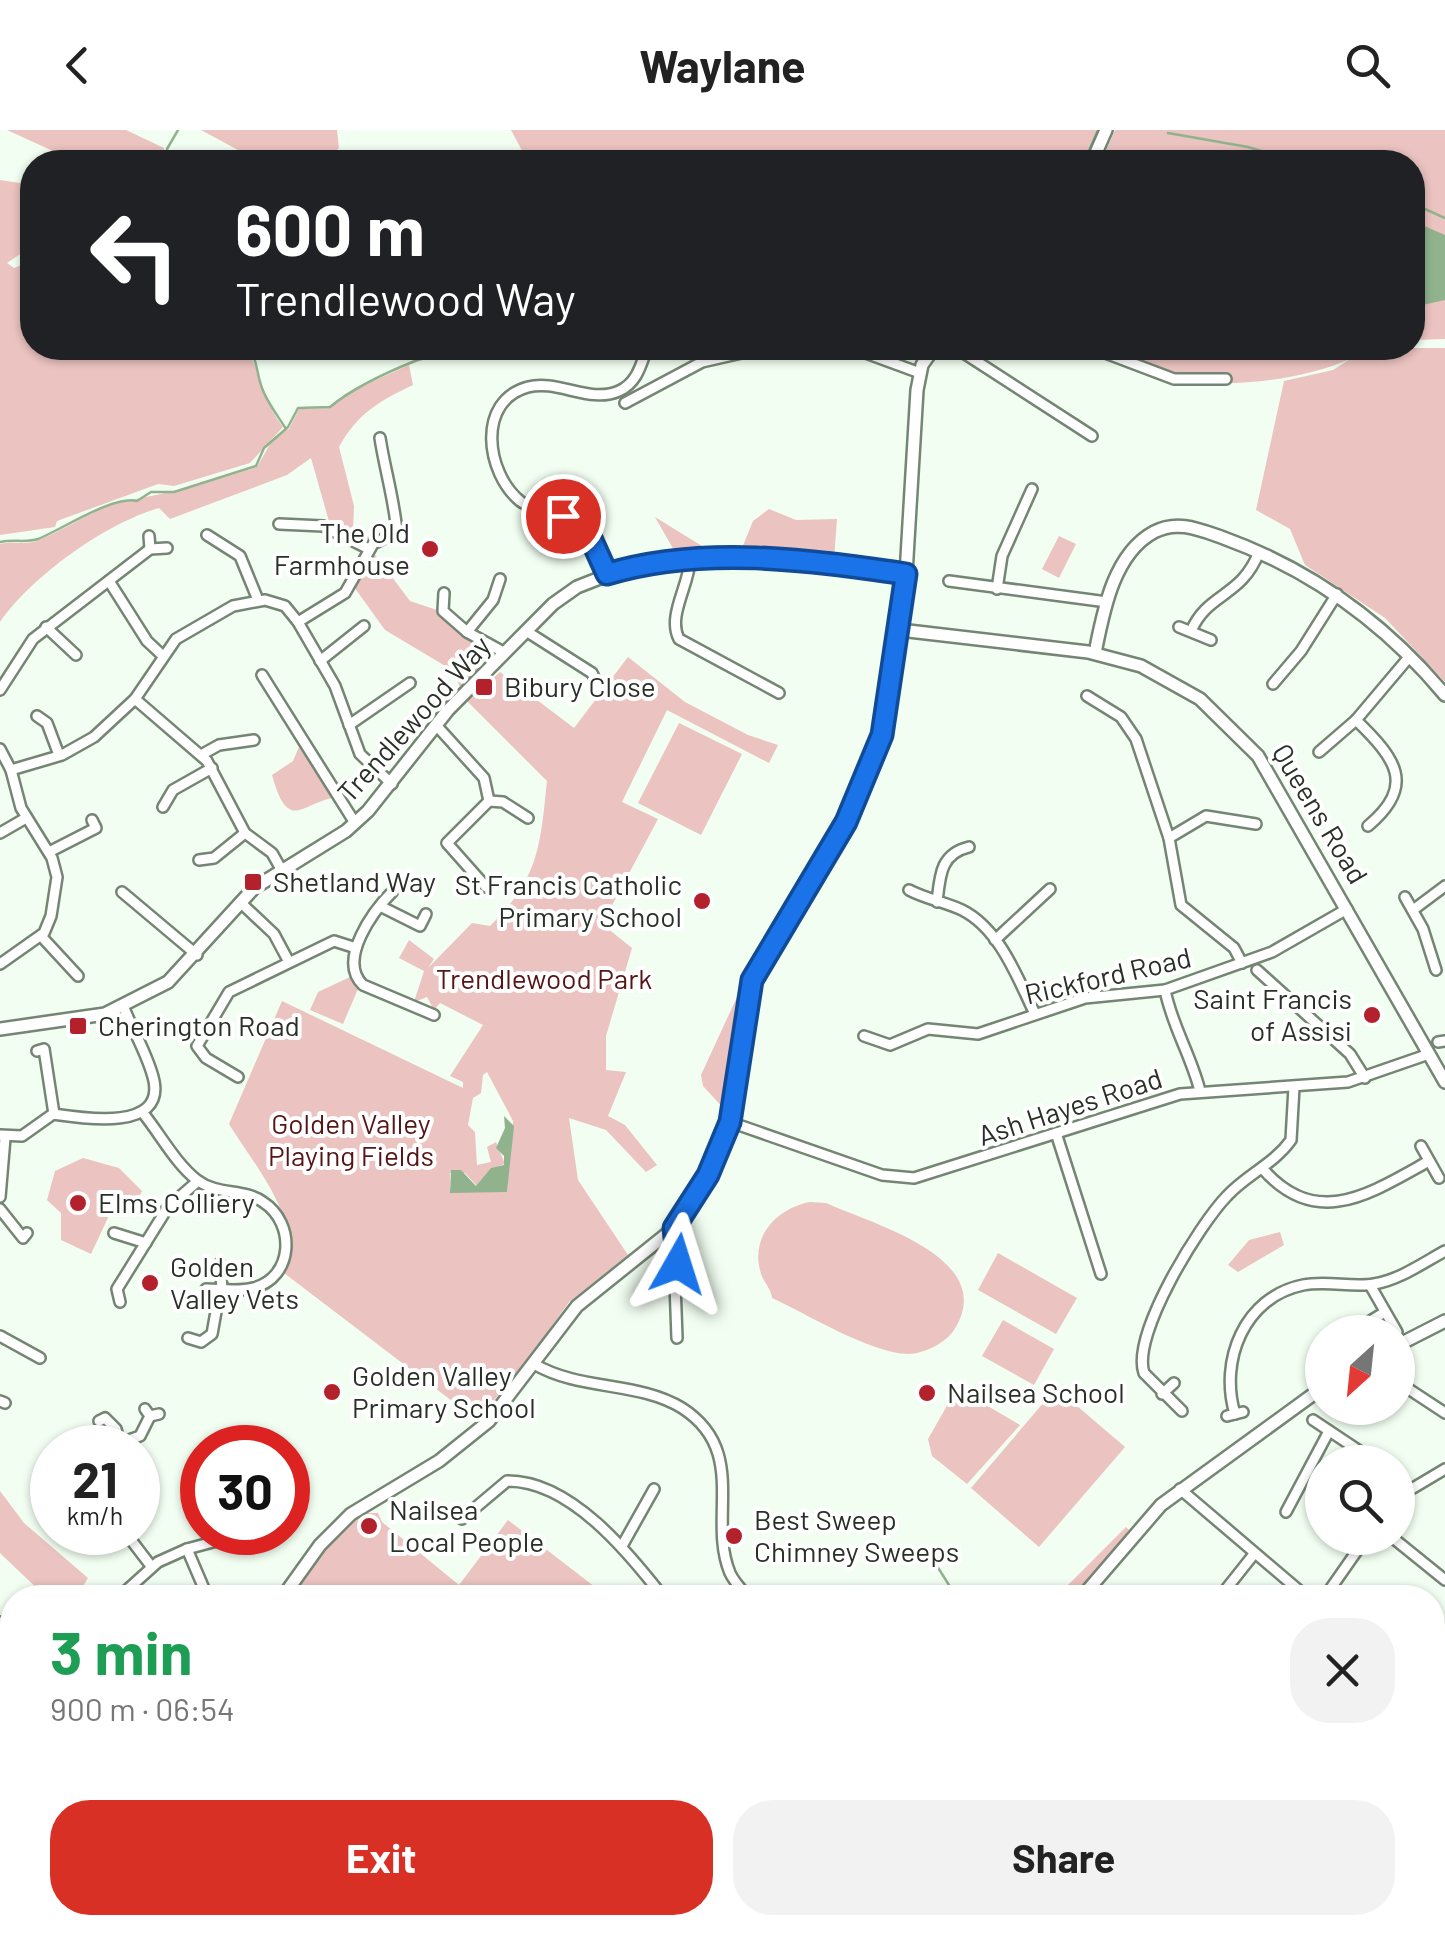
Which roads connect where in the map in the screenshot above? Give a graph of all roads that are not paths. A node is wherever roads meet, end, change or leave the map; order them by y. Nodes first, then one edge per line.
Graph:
1 (642, 360) edge
2 (711, 360) edge
3 (886, 360) edge
4 (927, 360) edge
5 (975, 360) edge
6 (1124, 360) edge
7 (920, 372) junction
8 (1226, 379) dead end
9 (625, 403) dead end
10 (1092, 436) dead end
11 (380, 438) dead end
12 (1032, 497) dead end
13 (286, 520) dead end
14 (207, 534) dead end
15 (148, 536) dead end
16 (168, 548) dead end
17 (150, 550) junction
18 (369, 550) junction
19 (1259, 552) junction
20 (690, 560) junction
21 (607, 574) junction
22 (906, 574) junction
23 (500, 579) dead end
24 (956, 579) dead end
25 (109, 581) junction
26 (996, 589) junction
27 (444, 592) dead end
28 (1337, 594) junction
29 (258, 600) junction
30 (1107, 602) junction
31 (426, 604) dead end
32 (440, 605) junction
33 (298, 622) junction
34 (364, 626) dead end
35 (1180, 626) dead end
36 (46, 627) junction
37 (900, 630) junction
38 (526, 631) junction
39 (468, 632) junction
40 (1191, 632) junction
41 (1210, 640) dead end
42 (505, 653) junction
43 (1096, 653) junction
44 (76, 654) dead end
45 (162, 655) junction
46 (1410, 656) junction
47 (320, 660) junction
48 (262, 676) dead end
49 (1280, 681) dead end
50 (406, 688) dead end
51 (0, 690) edge
52 (600, 690) dead end
53 (779, 693) dead end
54 (1445, 695) edge
55 (1088, 696) dead end
56 (135, 699) junction
57 (38, 716) dead end
58 (1356, 720) junction
59 (349, 725) junction
60 (436, 725) junction
61 (254, 740) dead end
62 (1319, 752) dead end
63 (60, 755) junction
64 (201, 755) junction
65 (2, 756) edge
66 (212, 768) junction
67 (11, 770) junction
68 (392, 784) junction
69 (489, 800) junction
70 (524, 800) dead end
71 (163, 807) dead end
72 (516, 810) junction
73 (26, 818) junction
74 (528, 818) dead end
75 (1251, 819) dead end
76 (92, 820) dead end
77 (355, 823) junction
78 (1368, 826) dead end
79 (0, 833) edge
80 (245, 833) junction
81 (954, 838) dead end
82 (1169, 838) junction
83 (969, 847) dead end
84 (958, 850) junction
85 (49, 852) junction
86 (205, 863) dead end
87 (281, 869) junction
88 (486, 886) dead end
89 (1445, 886) edge
90 (1050, 889) dead end
91 (909, 890) dead end
92 (393, 891) dead end
93 (130, 894) dead end
94 (1405, 896) dead end
95 (240, 902) junction
96 (937, 902) junction
97 (380, 906) junction
98 (1347, 909) junction
99 (1413, 910) junction
100 (426, 914) dead end
101 (420, 926) junction
102 (41, 936) junction
103 (414, 937) dead end
104 (995, 940) junction
105 (356, 948) junction
106 (197, 954) junction
107 (289, 962) junction
108 (1242, 963) junction
109 (1437, 963) dead end
110 (0, 964) edge
111 (1257, 970) dead end
112 (79, 977) dead end
113 (1165, 990) junction
114 (124, 1008) junction
115 (1035, 1014) junction
116 (434, 1015) dead end
117 (0, 1028) edge
118 (866, 1040) dead end
119 (37, 1050) dead end
120 (1429, 1054) junction
121 (238, 1078) dead end
122 (1365, 1078) junction
123 (1445, 1082) edge
124 (1294, 1086) junction
125 (1200, 1091) junction
126 (143, 1113) junction
127 (54, 1114) junction
128 (730, 1122) junction
129 (1056, 1133) junction
130 (3, 1137) edge
131 (1421, 1146) dead end
132 (1429, 1161) junction
133 (1262, 1168) junction
134 (1439, 1178) dead end
135 (198, 1181) junction
136 (0, 1197) edge
137 (0, 1209) edge
138 (674, 1228) junction
139 (27, 1234) dead end
140 (114, 1234) dead end
141 (146, 1243) junction
142 (1445, 1252) edge
143 (220, 1263) dead end
144 (1101, 1274) dead end
145 (1370, 1285) junction
146 (206, 1288) dead end
147 (221, 1289) junction
148 (120, 1302) dead end
149 (1385, 1312) junction
150 (1380, 1315) edge
151 (1387, 1315) edge
152 (1445, 1321) edge
153 (1415, 1332) edge
154 (0, 1336) edge
155 (188, 1338) dead end
156 (677, 1338) dead end
157 (38, 1352) dead end
158 (534, 1364) junction
159 (1174, 1383) dead end
160 (1415, 1393) edge
161 (1162, 1394) junction
162 (1305, 1400) edge
163 (1182, 1411) dead end
164 (151, 1413) dead end
165 (1445, 1413) edge
166 (1235, 1414) dead end
167 (103, 1416) dead end
168 (108, 1425) edge
169 (145, 1425) edge
170 (1321, 1425) edge
171 (1330, 1431) junction
172 (1351, 1445) edge
173 (1445, 1469) edge
174 (1415, 1485) edge
175 (1180, 1489) junction
176 (650, 1492) dead end
177 (1286, 1512) dead end
178 (462, 1519) dead end
179 (622, 1546) junction
180 (180, 1552) edge
181 (1254, 1554) junction
182 (142, 1555) edge
183 (190, 1555) edge
184 (1354, 1555) edge
185 (1414, 1555) edge
186 (151, 1566) junction
187 (1445, 1580) edge
188 (131, 1585) edge
189 (203, 1585) edge
190 (291, 1585) edge
191 (654, 1585) edge
192 (739, 1585) edge
193 (1093, 1585) edge
194 (1229, 1585) edge
195 (1292, 1585) edge
196 (1333, 1585) edge

1 - 21 street
2 - 9 street
3 - 7 street
4 - 7 street
5 - 10 street
6 - 8 street
7 - 22 street
11 - 18 street
12 - 26 street
13 - 18 street
14 - 29 street
15 - 17 street
16 - 17 street
17 - 25 street
18 - 33 street
19 - 28 street
19 - 30 street
19 - 40 street
20 - 21 street, Trendlewood Way
20 - 22 street, Trendlewood Way
20 - 53 street
21 - 38 street, Trendlewood Way
22 - 37 street
23 - 39 street
24 - 26 street
25 - 36 street
25 - 45 street
26 - 30 street
27 - 32 street
28 - 46 street
28 - 49 street
29 - 33 street
29 - 45 street
30 - 43 street
31 - 32 street
32 - 39 street
33 - 47 street
34 - 47 street
35 - 40 street
36 - 44 street
36 - 51 street
37 - 43 street, Queens Road
37 - 128 street
38 - 42 street, Trendlewood Way
38 - 52 street
39 - 42 street
40 - 41 street
42 - 60 street, Trendlewood Way
43 - 98 street, Queens Road
45 - 56 street
46 - 54 street
46 - 58 street
47 - 59 street
48 - 77 street
50 - 59 street
55 - 82 street
56 - 63 street
56 - 64 street
57 - 63 street
58 - 62 street
58 - 78 street
59 - 68 street
60 - 68 street, Trendlewood Way
60 - 69 street
61 - 64 street
63 - 67 street
64 - 66 street
65 - 67 street
66 - 71 street
66 - 80 street
67 - 73 street
68 - 77 street, Trendlewood Way
69 - 72 street
69 - 88 street
70 - 72 street
72 - 74 street
73 - 79 street
73 - 85 street
75 - 82 street
76 - 85 street
77 - 87 street, Trendlewood Way
80 - 86 street
80 - 87 street
81 - 84 street
82 - 108 street
83 - 84 street
84 - 96 street
85 - 102 street
87 - 95 street, Trendlewood Way
89 - 99 street
90 - 104 street
91 - 96 street
92 - 97 street
93 - 106 street
94 - 99 street
95 - 106 street, Trendlewood Way
95 - 107 street
96 - 104 street
97 - 101 street
97 - 105 street
98 - 108 street, Rickford Road
98 - 120 street, Queens Road
99 - 109 street
100 - 101 street
101 - 103 street
102 - 110 street
102 - 112 street
104 - 115 street
105 - 107 street
105 - 116 street
106 - 114 street, Trendlewood Way
107 - 121 street
108 - 113 street, Rickford Road
111 - 122 street
113 - 115 street, Rickford Road
113 - 125 street
114 - 117 street, Trendlewood Way
114 - 126 street
115 - 118 street, Rickford Road
119 - 127 street
120 - 122 street, Ash Hayes Road
120 - 123 street, Queens Road
122 - 124 street, Ash Hayes Road
124 - 125 street, Ash Hayes Road
124 - 133 street
125 - 129 street, Ash Hayes Road
126 - 127 street
126 - 135 street
127 - 130 street
128 - 129 street, Ash Hayes Road
128 - 138 street
129 - 144 street
130 - 136 street
131 - 132 street
132 - 133 street
132 - 134 street
133 - 161 street
135 - 141 street
135 - 147 street
137 - 139 street
138 - 156 street
138 - 158 street
140 - 141 street
141 - 148 street
142 - 145 street
143 - 147 street
145 - 149 street
145 - 166 street
146 - 147 street
147 - 155 street
149 - 150 street
149 - 151 street
152 - 153 street
154 - 157 street
158 - 190 street
158 - 192 street
159 - 161 street
160 - 165 street
161 - 163 street
162 - 175 street
164 - 169 street
167 - 168 street
170 - 171 street
171 - 172 street
171 - 177 street
173 - 174 street
175 - 181 street
175 - 193 street
176 - 179 street
178 - 179 street
179 - 191 street
180 - 186 street
181 - 194 street
181 - 195 street
182 - 186 street
183 - 189 street
184 - 196 street
185 - 187 street
186 - 188 street

